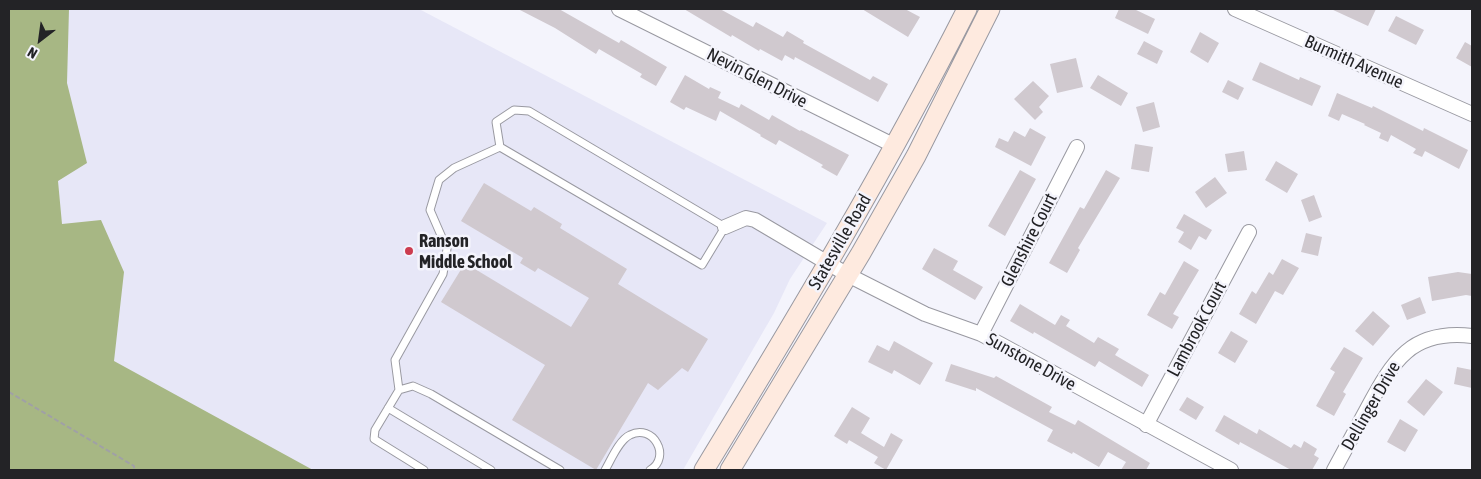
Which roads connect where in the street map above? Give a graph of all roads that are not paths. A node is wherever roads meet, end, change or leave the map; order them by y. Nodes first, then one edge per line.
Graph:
1 (619, 9) edge
2 (967, 9) edge
3 (990, 9) edge
4 (1235, 9) edge
5 (1472, 114) edge
6 (895, 146) junction
7 (500, 147) junction
8 (1077, 147) dead end
9 (725, 227) junction
10 (1248, 232) dead end
11 (828, 263) junction
12 (848, 275) junction
13 (981, 334) junction
14 (1472, 336) edge
15 (399, 390) junction
16 (388, 408) junction
17 (1146, 425) junction
18 (1225, 469) edge
19 (424, 470) edge
20 (491, 470) edge
21 (560, 470) edge
22 (605, 470) edge
23 (650, 470) edge
24 (704, 470) edge
25 (730, 470) edge
26 (1334, 470) edge

1 - 6 street, Nevin Glen Drive
2 - 6 main road, Statesville Road
3 - 12 main road, Statesville Road
4 - 5 street, Burmith Avenue
6 - 11 main road, Statesville Road
7 - 9 lane
7 - 9 lane
7 - 15 lane
8 - 13 street, Glenshire Court
9 - 11 street, Sunstone Drive
10 - 17 street, Lambrook Court
11 - 12 street, Sunstone Drive
11 - 24 main road, Statesville Road
12 - 13 street, Sunstone Drive
12 - 25 main road, Statesville Road
13 - 17 street, Sunstone Drive
14 - 26 street, Dellinger Drive
15 - 16 lane
15 - 21 lane
16 - 19 lane
16 - 20 lane
17 - 18 street, Sunstone Drive
22 - 23 lane

